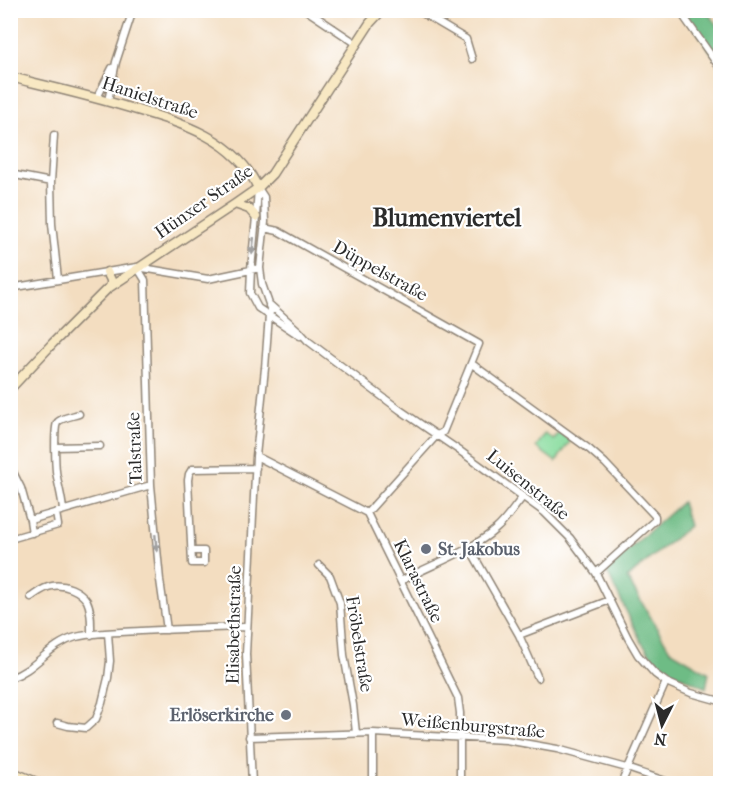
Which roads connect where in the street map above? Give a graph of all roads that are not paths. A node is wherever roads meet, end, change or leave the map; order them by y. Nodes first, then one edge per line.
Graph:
1 (133, 10) edge
2 (306, 10) edge
3 (382, 10) edge
4 (417, 10) edge
5 (679, 10) edge
6 (357, 44) junction
7 (472, 59) dead end
8 (116, 62) junction
9 (720, 68) edge
10 (10, 77) edge
11 (97, 98) junction
12 (108, 101) junction
13 (54, 135) dead end
14 (10, 174) edge
15 (51, 182) junction
16 (258, 188) junction
17 (235, 204) junction
18 (256, 217) junction
19 (264, 228) junction
20 (137, 267) junction
21 (261, 268) junction
22 (251, 269) junction
23 (156, 270) junction
24 (107, 272) junction
25 (58, 279) junction
26 (145, 280) junction
27 (111, 286) junction
28 (10, 288) edge
29 (269, 304) junction
30 (269, 315) junction
31 (308, 341) junction
32 (472, 364) junction
33 (10, 389) edge
34 (79, 414) dead end
35 (437, 435) junction
36 (100, 446) dead end
37 (56, 447) junction
38 (256, 456) junction
39 (10, 466) edge
40 (256, 468) junction
41 (151, 485) junction
42 (523, 497) junction
43 (59, 512) junction
44 (367, 513) junction
45 (30, 520) junction
46 (32, 533) junction
47 (10, 539) edge
48 (471, 547) junction
49 (192, 551) dead end
50 (319, 566) dead end
51 (596, 573) junction
52 (401, 582) junction
53 (31, 597) dead end
54 (610, 600) junction
55 (247, 627) junction
56 (167, 630) junction
57 (108, 633) junction
58 (91, 635) junction
59 (519, 635) junction
60 (10, 678) edge
61 (538, 678) dead end
62 (666, 682) junction
63 (720, 701) edge
64 (57, 723) dead end
65 (356, 733) junction
66 (373, 733) junction
67 (249, 736) junction
68 (461, 737) junction
69 (627, 768) junction
70 (10, 771) edge
71 (41, 783) edge
72 (252, 783) edge
73 (373, 783) edge
74 (460, 783) edge
75 (621, 783) edge
76 (674, 783) edge

1 - 8 street
2 - 6 street
3 - 6 main road, Hünxer Straße
4 - 7 street
5 - 9 street
6 - 16 main road, Hünxer Straße
8 - 11 street
8 - 12 street
10 - 11 main road, Hanielstraße
11 - 12 main road, Hanielstraße
12 - 16 main road, Hanielstraße
13 - 15 street
14 - 15 street
15 - 25 street
16 - 17 main road, Hünxer Straße
16 - 18 street, Luisenstraße
16 - 19 street
17 - 18 main road
17 - 20 main road, Hünxer Straße
18 -> 22 street, Luisenstraße
19 - 21 street
19 - 32 street, Düppelstraße
20 - 23 street
20 - 24 street
20 - 26 street, Talstraße
20 - 27 main road, Hünxer Straße
21 - 22 street
21 - 29 street
22 - 23 street
22 - 30 street, Luisenstraße
23 - 26 street
24 - 25 street
24 - 27 main road
25 - 28 street
26 - 41 street, Talstraße
27 - 33 main road, Hünxer Straße
29 - 30 street
29 - 31 street, Luisenstraße
30 - 31 street, Luisenstraße
30 - 38 street, Elisabethstraße
31 - 35 street, Luisenstraße
32 - 35 street
32 - 51 street
34 - 37 street
35 - 42 street, Luisenstraße
35 - 44 street
36 - 37 street
37 - 43 street
38 - 40 street, Elisabethstraße
38 - 44 street
39 - 45 street
40 - 49 street
40 - 55 street, Elisabethstraße
41 - 43 street
41 -> 56 street, Talstraße
42 - 48 street
42 - 51 street, Luisenstraße
43 - 45 street
43 - 46 street
44 - 52 street, Klarastraße
45 - 46 street
46 - 47 street
48 - 52 street
48 - 59 street
50 - 65 street, Fröbelstraße
51 - 54 street, Luisenstraße
52 - 68 street, Klarastraße
53 - 58 street
54 - 59 street
54 - 62 street, Luisenstraße
55 - 56 street
55 - 67 street, Elisabethstraße
56 - 57 street
57 - 58 street
57 - 64 street
58 - 60 street
59 - 61 street
62 - 63 street, Luisenstraße
62 - 69 street
65 - 66 street, Weißenburgstraße
65 - 67 street, Weißenburgstraße
66 - 68 street, Weißenburgstraße
66 - 73 street
67 - 72 street, Elisabethstraße
68 - 69 street, Weißenburgstraße
68 - 74 street, Klarastraße
69 - 75 street
69 - 76 street, Weißenburgstraße
70 - 71 main road

